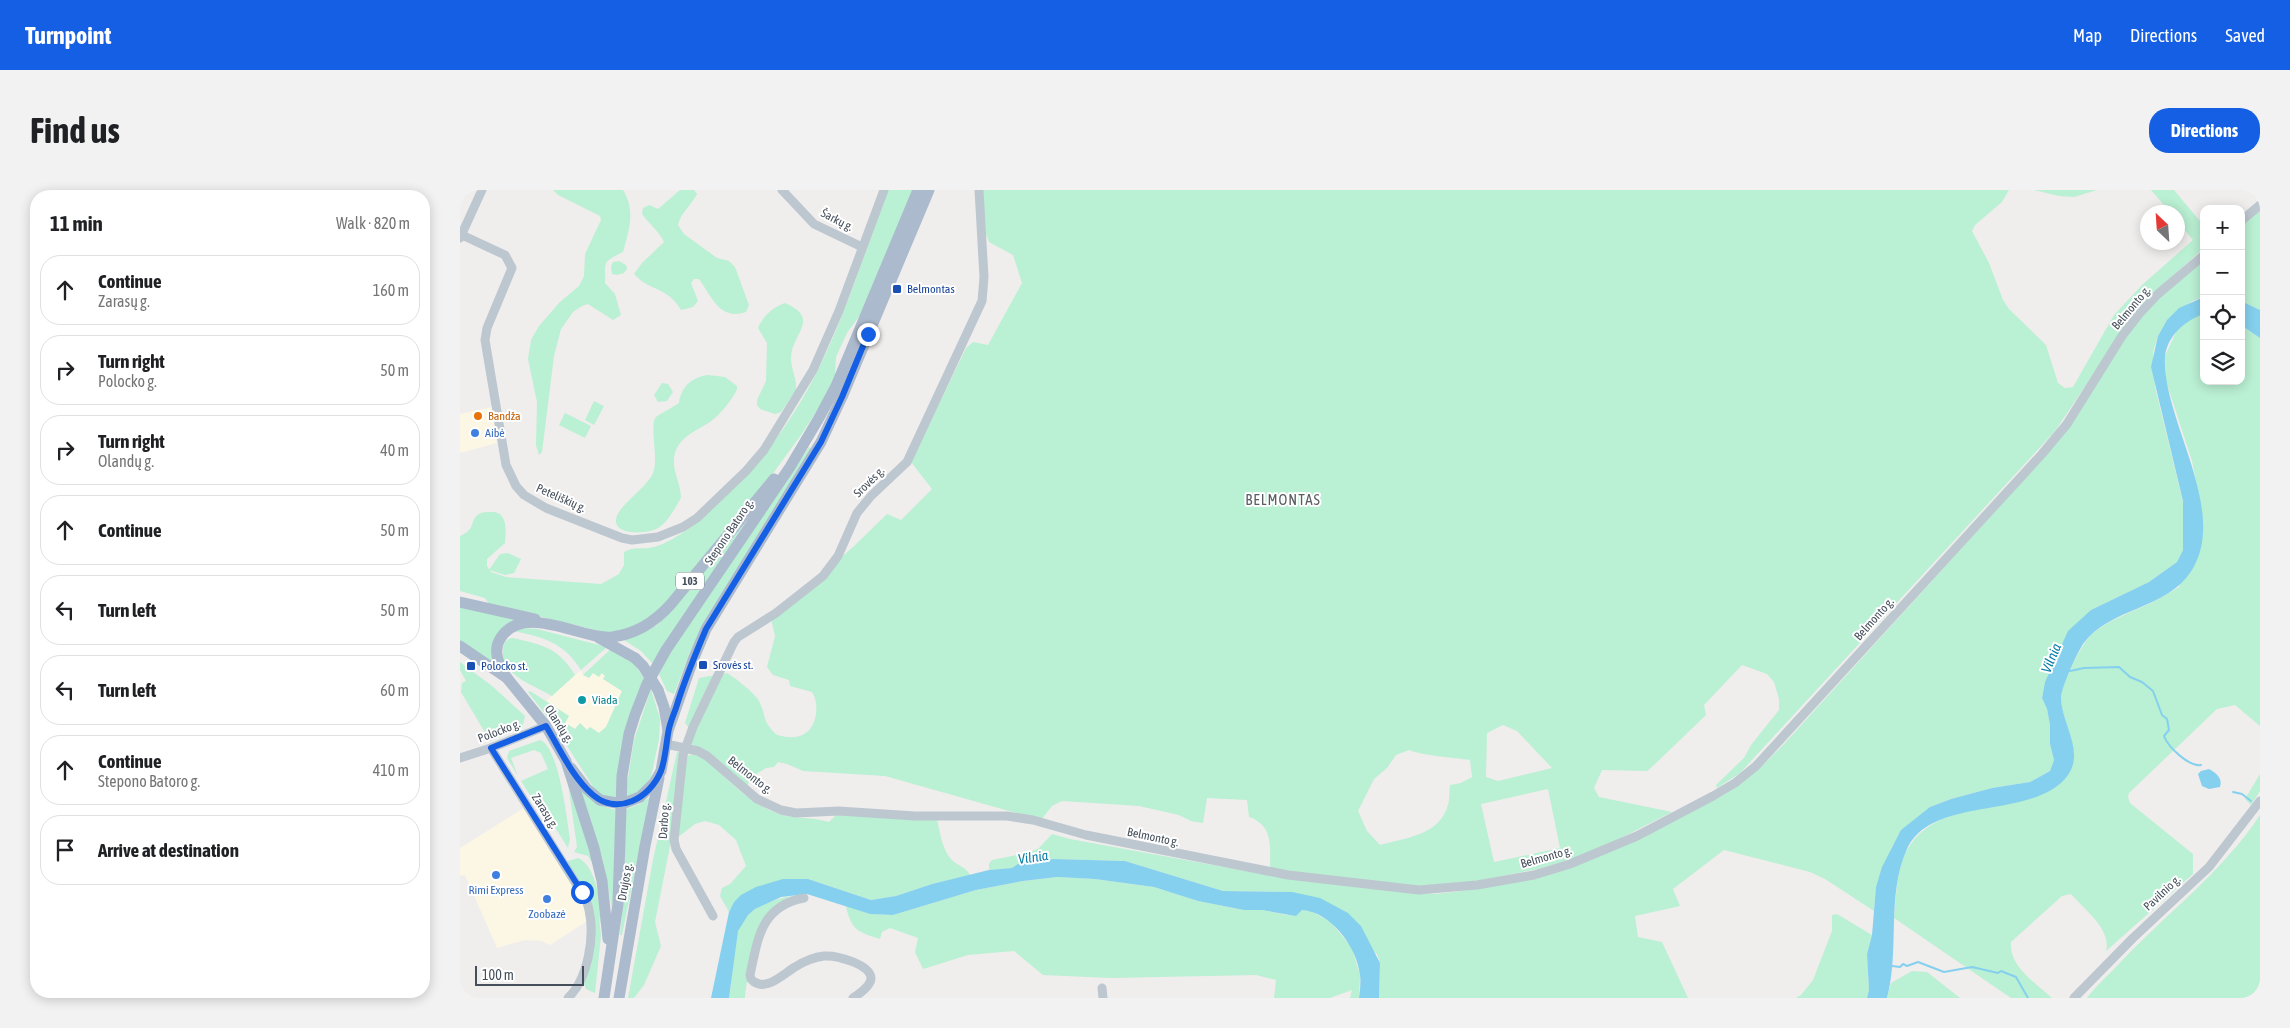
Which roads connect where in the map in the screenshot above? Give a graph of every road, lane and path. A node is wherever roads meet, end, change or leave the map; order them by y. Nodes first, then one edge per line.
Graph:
1 (482, 190) edge
2 (782, 190) edge
3 (884, 190) edge
4 (918, 190) edge
5 (929, 190) edge
6 (979, 190) edge
7 (2260, 205) edge
8 (2245, 218) edge
9 (461, 237) edge
10 (862, 247) junction
11 (2200, 258) edge
12 (807, 439) junction
13 (460, 602) edge
14 (551, 623) junction
15 (599, 638) junction
16 (460, 646) edge
17 (507, 678) junction
18 (546, 726) junction
19 (668, 731) junction
20 (666, 744) junction
21 (491, 748) junction
22 (685, 749) junction
23 (460, 758) edge
24 (566, 761) junction
25 (661, 771) junction
26 (2260, 800) edge
27 (804, 898) dead end
28 (713, 916) dead end
29 (610, 961) junction
30 (620, 992) edge
31 (568, 998) edge
32 (604, 998) edge
33 (853, 998) edge
34 (2074, 998) edge

1 - 9 street
2 - 10 street, Šarkų g.
3 - 10 street
4 - 12 main road, Stepono Batoro g. / 103
5 - 19 main road, 103
6 - 22 street, Srovės g.
7 - 8 street
9 - 10 street, Peteliškių g.
11 - 22 street, Belmonto g.
12 - 15 main road, 103
12 - 29 main road, Stepono Batoro g.
13 - 14 main road, 103
14 - 15 main road, 103
14 - 17 main road, 103
15 - 19 main road, bridge
16 - 17 main road, Olandų g. / 103
17 - 18 main road, Olandų g. / 103
18 - 21 street, Polocko g.
18 - 24 main road, Olandų g. / 103
19 - 20 main road, 103
20 - 22 street, Belmonto g.
20 - 25 main road, 103
21 - 23 street, Polocko g.
21 - 31 street, Zarasų g.
22 - 28 street, Darbo g.
24 - 25 main road, 103, bridge
24 - 29 main road
25 - 30 main road, Drujos g.
26 - 34 street, Pavilnio g.
27 - 33 street
29 - 32 main road

